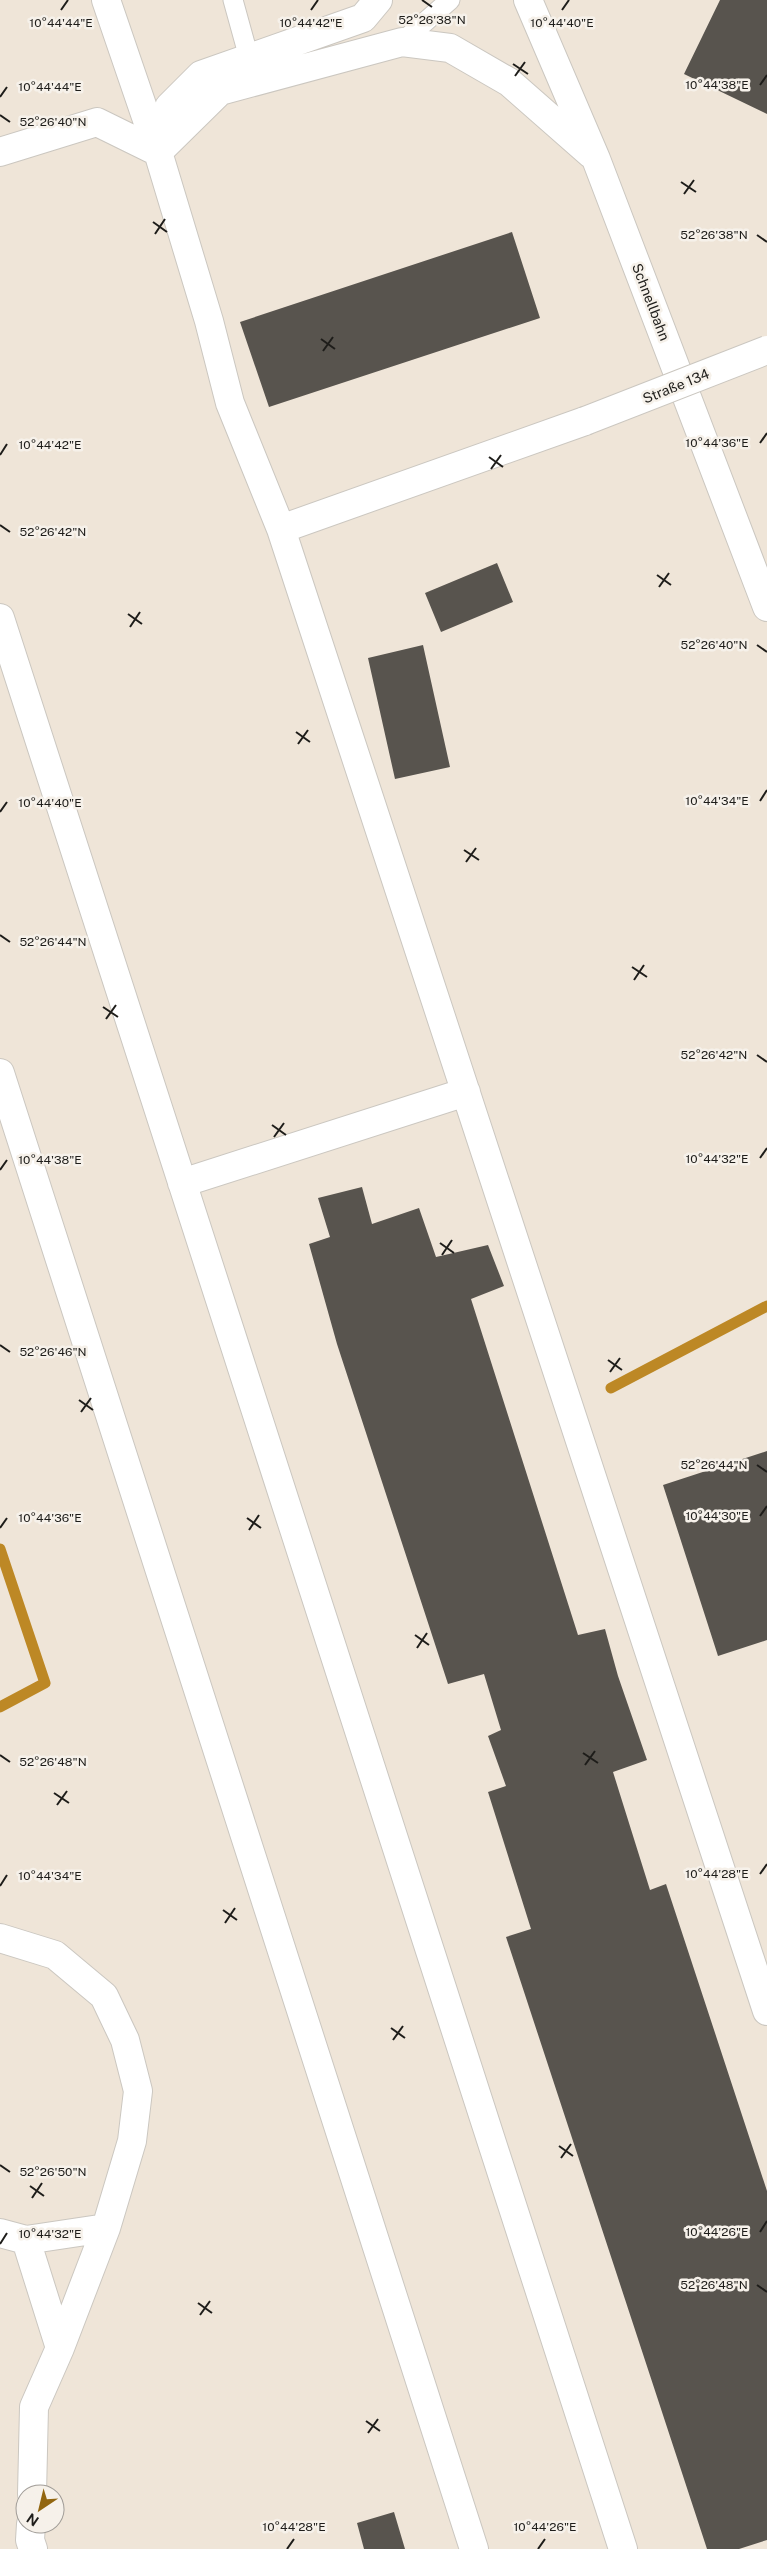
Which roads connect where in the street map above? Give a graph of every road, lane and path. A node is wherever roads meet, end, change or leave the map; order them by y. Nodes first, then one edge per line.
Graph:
1 (106, 0) edge
2 (233, 0) edge
3 (378, 0) edge
4 (450, 0) edge
5 (528, 0) edge
6 (402, 42) junction
7 (249, 58) junction
8 (0, 152) edge
9 (158, 152) junction
10 (596, 159) junction
11 (767, 350) edge
12 (281, 529) junction
13 (767, 607) edge
14 (0, 618) edge
15 (0, 1073) edge
16 (466, 1092) junction
17 (182, 1183) junction
18 (0, 1938) edge
19 (767, 2011) edge
20 (106, 2228) junction
21 (13, 2236) edge
22 (60, 2348) junction
23 (32, 2484) edge
24 (30, 2534) edge
25 (34, 2549) edge
26 (474, 2549) edge
27 (624, 2549) edge

1 - 9 street
2 - 7 lane
3 - 7 street
4 - 6 lane
5 - 10 street, Schnellbahn
6 - 9 street
6 - 10 street
7 - 9 street
8 - 9 street
9 - 12 street
10 - 13 street, Schnellbahn
11 - 12 street, Straße 134, bridge
12 - 16 street
14 - 17 street
15 - 26 street
16 - 17 street
16 - 19 street
17 - 27 street
18 - 20 street
20 - 21 street
20 - 22 street
21 - 22 street
22 - 23 street
24 - 25 street

